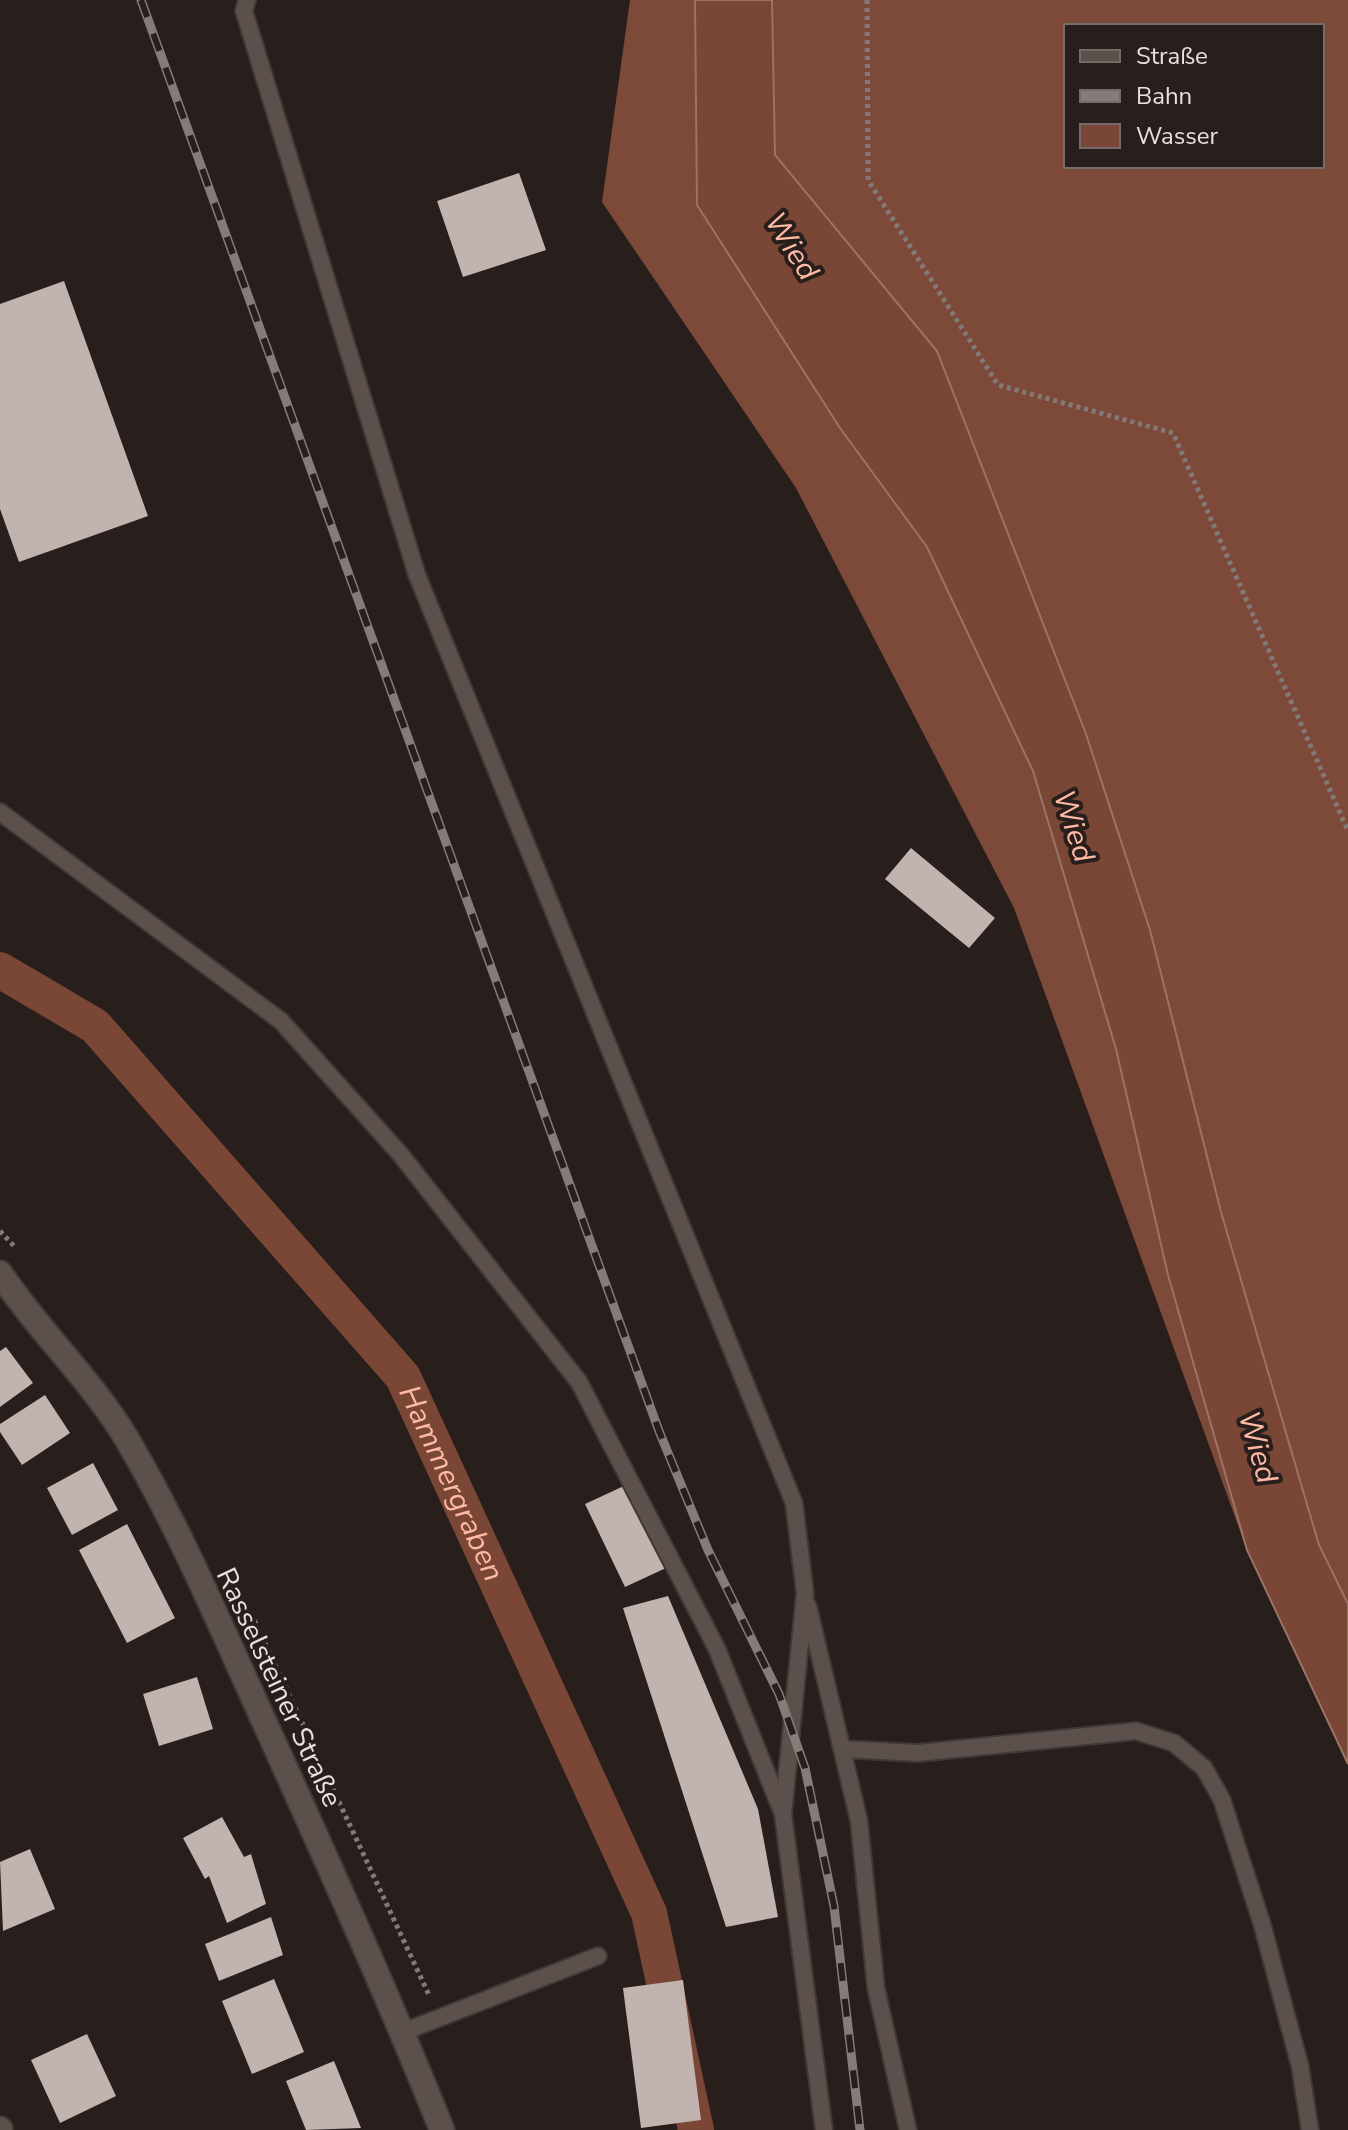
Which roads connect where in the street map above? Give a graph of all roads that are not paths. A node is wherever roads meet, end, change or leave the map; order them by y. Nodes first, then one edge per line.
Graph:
1 (247, 0) edge
2 (0, 812) edge
3 (0, 1273) edge
4 (8, 1291) edge
5 (805, 1593) junction
6 (842, 1749) junction
7 (783, 1814) junction
8 (598, 1956) dead end
9 (403, 2032) junction
10 (442, 2130) edge
11 (824, 2130) edge
12 (908, 2130) edge
13 (1310, 2130) edge

1 - 5 lane
2 - 7 lane
3 - 4 main road, Rasselsteiner Straße
4 - 9 main road, Rasselsteiner Straße
5 - 6 lane
5 - 7 lane
6 - 12 lane
6 - 13 lane
7 - 11 lane
8 - 9 lane
9 - 10 main road, Rasselsteiner Straße

